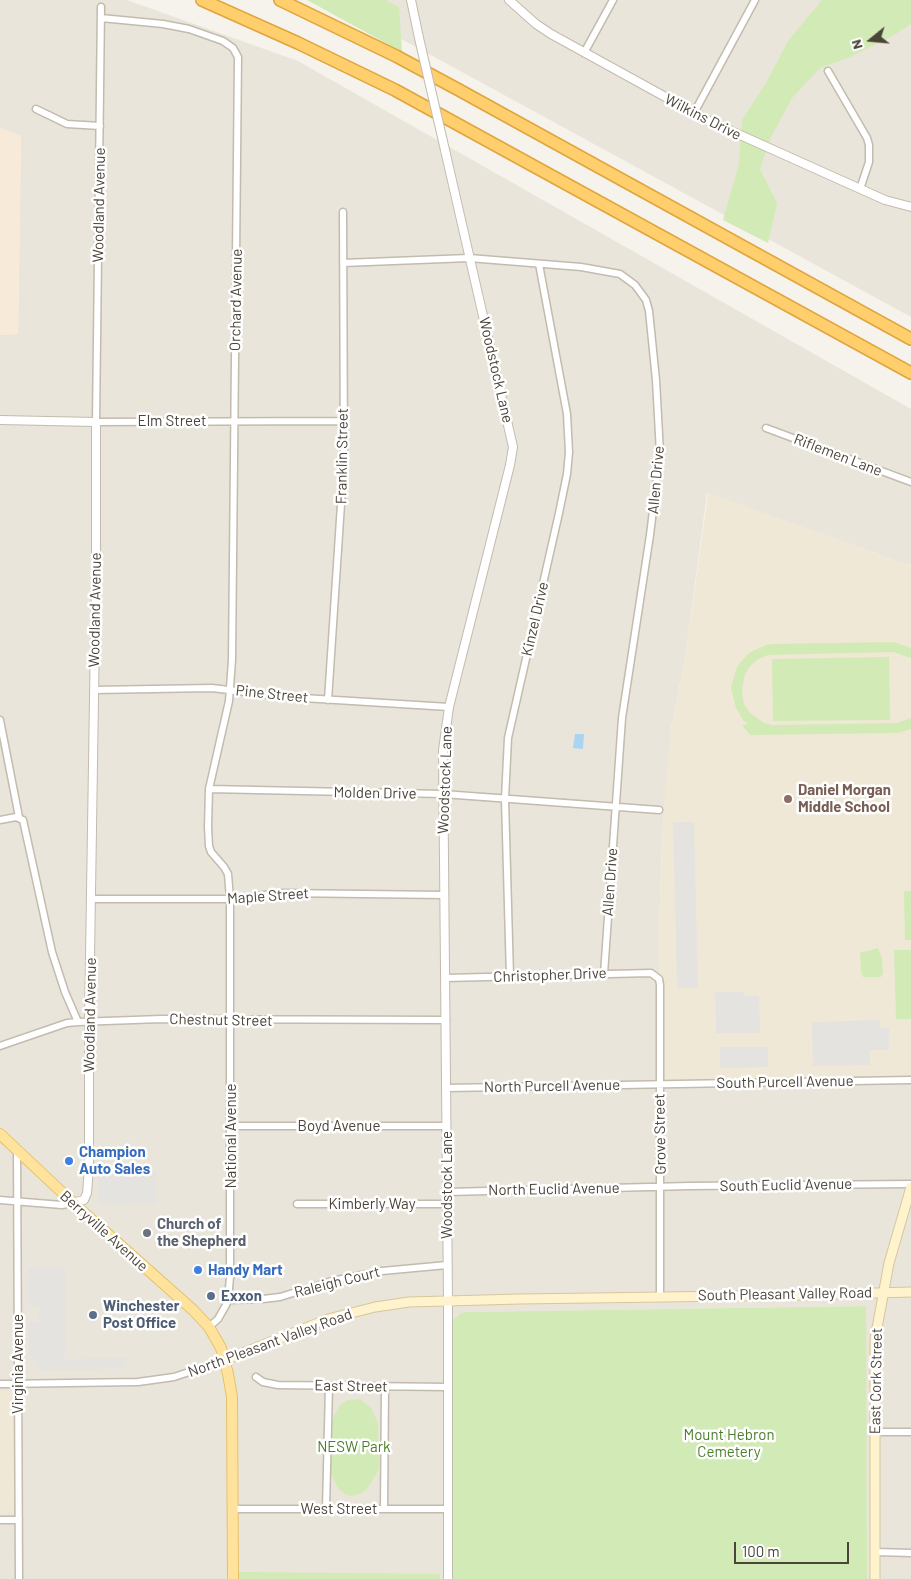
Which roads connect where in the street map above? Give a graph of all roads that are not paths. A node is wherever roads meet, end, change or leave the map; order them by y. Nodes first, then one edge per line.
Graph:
1 (202, 0) edge
2 (280, 0) edge
3 (411, 0) edge
4 (509, 0) edge
5 (613, 0) edge
6 (755, 0) edge
7 (102, 7) dead end
8 (101, 18) junction
9 (584, 53) junction
10 (828, 71) dead end
11 (36, 109) dead end
12 (694, 113) junction
13 (100, 126) junction
14 (860, 189) junction
15 (911, 207) edge
16 (343, 212) dead end
17 (469, 258) junction
18 (343, 263) junction
19 (539, 264) junction
20 (911, 339) edge
21 (911, 373) edge
22 (0, 420) edge
23 (234, 421) junction
24 (343, 421) junction
25 (96, 422) junction
26 (766, 428) dead end
27 (911, 482) edge
28 (94, 690) junction
29 (230, 690) junction
30 (328, 700) junction
31 (449, 707) junction
32 (0, 720) edge
33 (209, 788) junction
34 (443, 794) junction
35 (506, 799) junction
36 (616, 806) junction
37 (659, 810) dead end
38 (19, 817) junction
39 (0, 820) edge
40 (444, 895) junction
41 (92, 899) junction
42 (230, 900) junction
43 (604, 974) junction
44 (654, 974) joint
45 (510, 977) junction
46 (445, 978) junction
47 (231, 1020) junction
48 (446, 1020) junction
49 (78, 1022) junction
50 (89, 1022) junction
51 (0, 1046) edge
52 (911, 1080) edge
53 (659, 1084) junction
54 (446, 1088) junction
55 (231, 1126) junction
56 (446, 1126) junction
57 (0, 1134) edge
58 (17, 1150) junction
59 (911, 1185) edge
60 (660, 1187) junction
61 (447, 1192) junction
62 (0, 1200) edge
63 (17, 1202) junction
64 (72, 1202) junction
65 (297, 1204) dead end
66 (447, 1204) junction
67 (447, 1265) junction
68 (883, 1292) junction
69 (911, 1292) edge
70 (660, 1297) junction
71 (228, 1300) junction
72 (448, 1301) junction
73 (209, 1327) junction
74 (225, 1360) junction
75 (256, 1377) dead end
76 (0, 1384) edge
77 (18, 1384) junction
78 (329, 1386) junction
79 (385, 1387) junction
80 (447, 1387) junction
81 (875, 1432) junction
82 (911, 1432) edge
83 (232, 1509) junction
84 (326, 1509) junction
85 (384, 1509) junction
86 (446, 1509) junction
87 (0, 1520) edge
88 (19, 1520) junction
89 (875, 1552) junction
90 (911, 1553) edge
91 (19, 1579) edge
92 (232, 1579) edge
93 (448, 1579) edge
94 (875, 1579) edge

1 - 21 highway
2 - 20 highway
3 - 17 street, Woodstock Lane, bridge
4 - 9 street, Wilkins Drive
5 - 9 street
6 - 12 street
7 - 8 street, Woodland Avenue
8 - 13 street, Woodland Avenue
8 - 23 street, Orchard Avenue
9 - 12 street, Wilkins Drive
10 - 14 street
11 - 13 street
12 - 14 street, Wilkins Drive
13 - 25 street, Woodland Avenue
14 - 15 street, Wilkins Drive
16 - 18 street, Franklin Street
17 - 18 street, Allen Drive
17 - 19 street, Allen Drive
17 - 31 street, Woodstock Lane
18 - 24 street, Franklin Street
19 - 35 street, Kinzel Drive
19 - 36 street, Allen Drive
22 - 25 street, Elm Street
23 - 24 street, Elm Street
23 - 25 street, Elm Street
23 - 29 street, Orchard Avenue
24 - 30 street, Franklin Street
25 - 28 street, Woodland Avenue
26 - 27 street, Riflemen Lane
28 - 29 street, Pine Street
28 - 41 street, Woodland Avenue
29 - 30 street, Pine Street
29 - 33 street, National Avenue
30 - 31 street, Pine Street
31 - 34 street, Woodstock Lane
32 - 38 street
33 - 34 street, Molden Drive
33 - 42 street, National Avenue
34 - 35 street, Molden Drive
34 - 40 street, Woodstock Lane
35 - 36 street, Molden Drive
35 - 45 street, Kinzel Drive
36 - 37 street, Molden Drive
36 - 43 street, Allen Drive
38 - 39 street
38 - 49 street
40 - 42 street, Maple Street
40 - 46 street, Woodstock Lane
41 - 42 street, Maple Street
41 - 50 street, Woodland Avenue
42 - 47 street, National Avenue
43 - 44 street, Christopher Drive
43 - 45 street, Christopher Drive
44 - 53 street, Grove Street
45 - 46 street, Christopher Drive
46 - 48 street, Woodstock Lane
47 - 48 street, Chestnut Street
47 - 50 street, Chestnut Street
47 - 55 street, National Avenue
48 - 54 street, Woodstock Lane
49 - 50 street, Chestnut Street
49 - 51 street, Chestnut Street
50 - 64 street, Woodland Avenue
52 - 53 street, South Purcell Avenue
53 - 54 street, North Purcell Avenue
53 - 60 street, Grove Street
54 - 56 street, Woodstock Lane
55 - 56 street, Boyd Avenue
55 - 71 street, National Avenue
56 - 61 street, Woodstock Lane
57 - 58 main road, Berryville Avenue
58 - 63 street, Virginia Avenue
58 - 64 main road, Berryville Avenue
59 - 60 street, South Euclid Avenue
59 - 68 main road, East Cork Street
60 - 61 street, North Euclid Avenue
60 - 70 street, Grove Street
61 - 66 street, Woodstock Lane
62 - 63 street
63 - 64 street
63 - 77 street, Virginia Avenue
64 - 73 main road, Berryville Avenue
65 - 66 street, Kimberly Way
66 - 67 street, Woodstock Lane
67 - 71 street, Raleigh Court
67 - 72 street, Woodstock Lane
68 - 69 main road, South Pleasant Valley Road
68 - 70 main road, South Pleasant Valley Road
68 - 81 main road, East Cork Street
70 - 72 main road, North Pleasant Valley Road
71 - 73 street, National Avenue
72 - 74 main road, North Pleasant Valley Road
72 - 80 street, Woodstock Lane
73 - 74 main road
74 - 77 street, North Pleasant Valley Road
74 - 83 main road
75 - 78 street, East Street
76 - 77 street, North Pleasant Valley Road
77 - 88 street, Virginia Avenue
78 - 79 street, East Street
78 - 84 street
79 - 80 street, East Street
79 - 85 street
80 - 86 street, Woodstock Lane
81 - 82 street
81 - 89 main road, East Cork Street
83 - 84 street, West Street
83 - 92 main road
84 - 85 street, West Street
85 - 86 street, West Street
86 - 93 street, Woodstock Lane
87 - 88 street
88 - 91 street, Virginia Avenue
89 - 90 street
89 - 94 main road, East Cork Street

